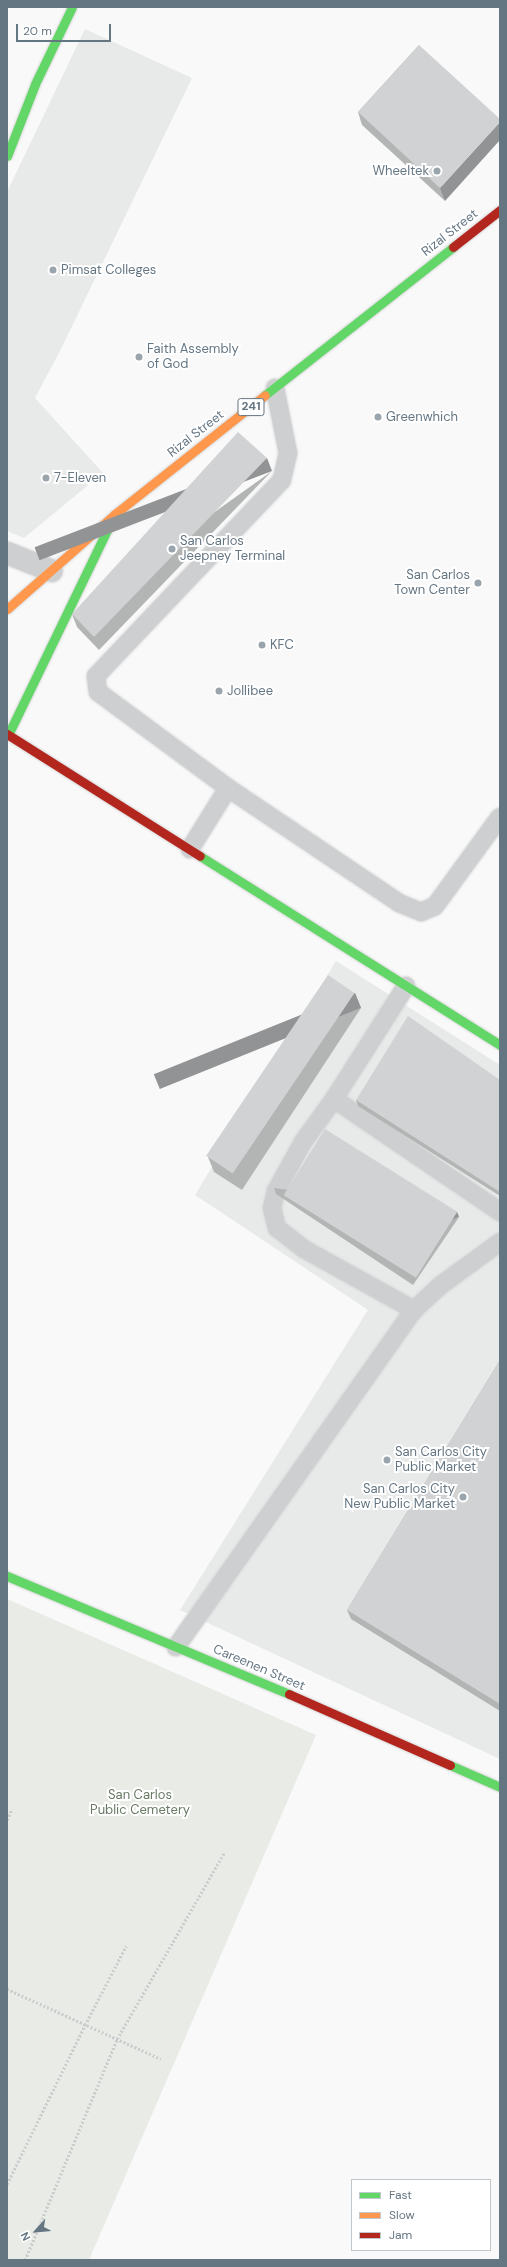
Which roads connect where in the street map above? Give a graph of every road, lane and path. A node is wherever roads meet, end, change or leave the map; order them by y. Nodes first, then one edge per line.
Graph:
1 (72, 7) edge
2 (7, 156) edge
3 (500, 210) edge
4 (275, 388) junction
5 (115, 514) junction
6 (7, 554) edge
7 (52, 571) junction
8 (7, 609) edge
9 (7, 736) edge
10 (228, 788) junction
11 (500, 818) edge
12 (190, 849) junction
13 (406, 986) junction
14 (500, 1045) edge
15 (334, 1098) junction
16 (500, 1212) edge
17 (500, 1242) edge
18 (414, 1310) junction
19 (7, 1576) edge
20 (176, 1647) junction
21 (500, 1788) edge
22 (12, 1808) dead end
23 (7, 1820) edge
24 (224, 1853) dead end
25 (126, 1946) dead end
26 (7, 1989) edge
27 (85, 2025) junction
28 (117, 2039) junction
29 (161, 2059) dead end
30 (7, 2184) edge
31 (25, 2260) edge

1 - 2 main road
3 - 4 main road, Rizal Street / 241
4 - 5 main road, Rizal Street / 241
4 - 10 lane
5 - 7 main road, Rizal Street / 241
5 - 9 main road
6 - 7 street
7 - 8 main road, Rizal Street / 241
9 - 12 main road
10 - 11 lane
10 - 12 lane
12 - 13 main road
13 - 14 main road
13 - 15 lane
15 - 16 lane
15 - 18 lane
17 - 18 lane
18 - 20 lane
19 - 20 main road, Careenen Street
20 - 21 main road, Careenen Street
22 - 23 path
24 - 28 path
25 - 27 path
26 - 27 path
27 - 28 path
27 - 30 path
28 - 29 path
28 - 31 path

